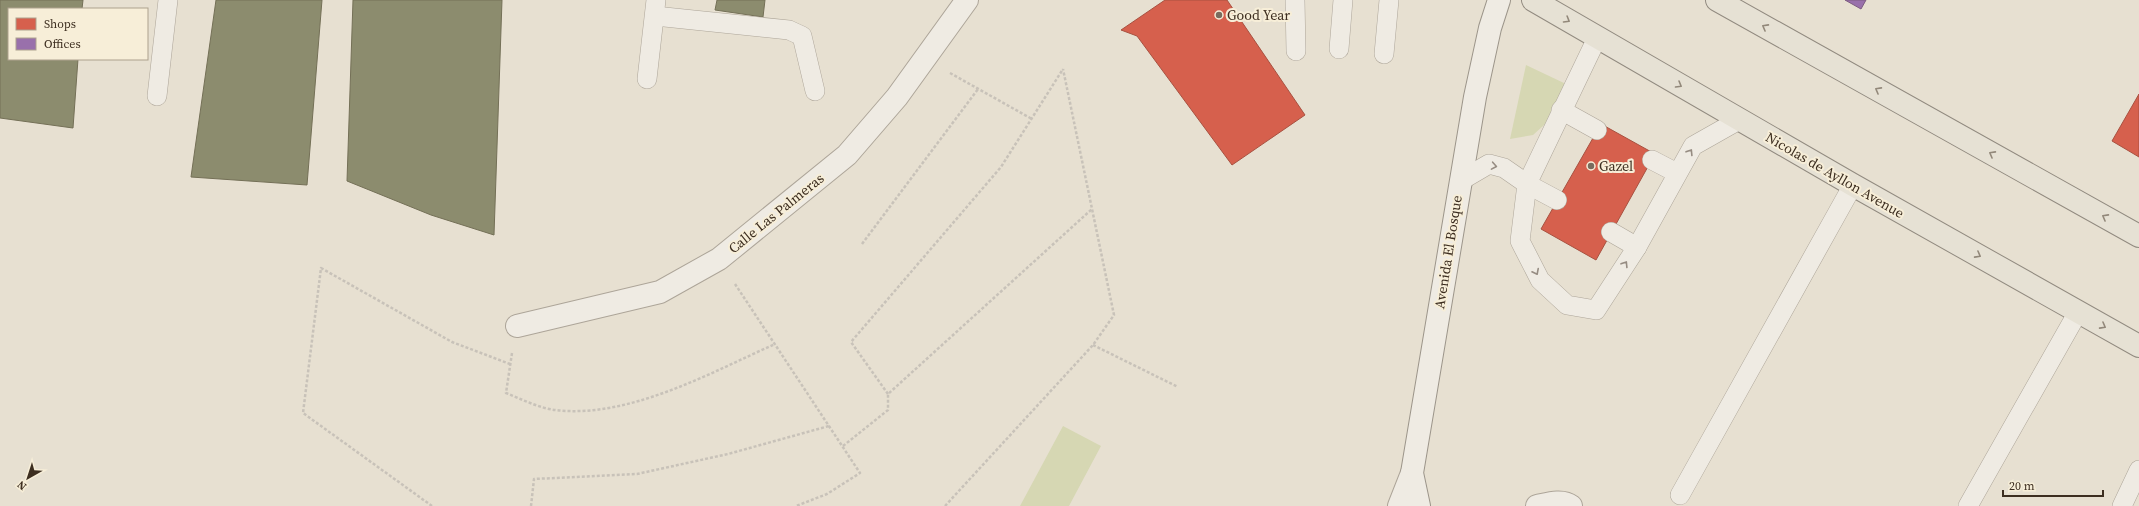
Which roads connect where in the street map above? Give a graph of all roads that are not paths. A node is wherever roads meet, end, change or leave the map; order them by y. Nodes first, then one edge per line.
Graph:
1 (168, 0) edge
2 (967, 0) edge
3 (1294, 0) edge
4 (1343, 0) edge
5 (1389, 0) edge
6 (1499, 0) edge
7 (1533, 0) edge
8 (1717, 0) edge
9 (655, 8) edge
10 (1597, 38) junction
11 (1339, 49) dead end
12 (1296, 51) dead end
13 (1384, 54) dead end
14 (647, 78) dead end
15 (815, 91) dead end
16 (157, 96) dead end
17 (1562, 110) junction
18 (1739, 120) junction
19 (1597, 130) dead end
20 (1652, 160) dead end
21 (1677, 173) junction
22 (1460, 181) junction
23 (1527, 184) junction
24 (1853, 185) junction
25 (1557, 200) dead end
26 (2137, 231) edge
27 (1612, 232) dead end
28 (1637, 246) junction
29 (2078, 312) junction
30 (517, 326) dead end
31 (2139, 346) edge
32 (2139, 470) edge
33 (1412, 473) junction
34 (1680, 496) dead end
35 (1399, 506) edge
36 (1419, 506) edge
37 (1537, 506) edge
38 (1571, 506) edge
39 (1968, 506) edge
40 (2122, 506) edge

1 - 16 lane
2 - 30 street, Calle Las Palmeras
3 - 12 lane
4 - 11 lane
5 - 13 lane
6 - 22 street, Avenida El Bosque
7 -> 10 main road, Nicolas de Ayllon Avenue
26 -> 8 main road
9 - 14 lane
9 - 15 lane
10 - 17 lane
10 -> 18 main road, Nicolas de Ayllon Avenue
17 - 19 lane
17 - 23 lane
21 -> 18 lane
18 - 24 main road, Nicolas de Ayllon Avenue
20 - 21 lane
21 - 28 lane
22 -> 23 lane
22 - 33 street, Avenida El Bosque
23 - 25 lane
23 -> 28 lane
24 -> 29 main road, Nicolas de Ayllon Avenue
24 - 34 lane
27 - 28 lane
29 -> 31 main road, Nicolas de Ayllon Avenue
29 - 39 lane
32 - 40 lane
33 - 35 street
33 - 36 street, Avenida El Bosque
37 - 38 street

